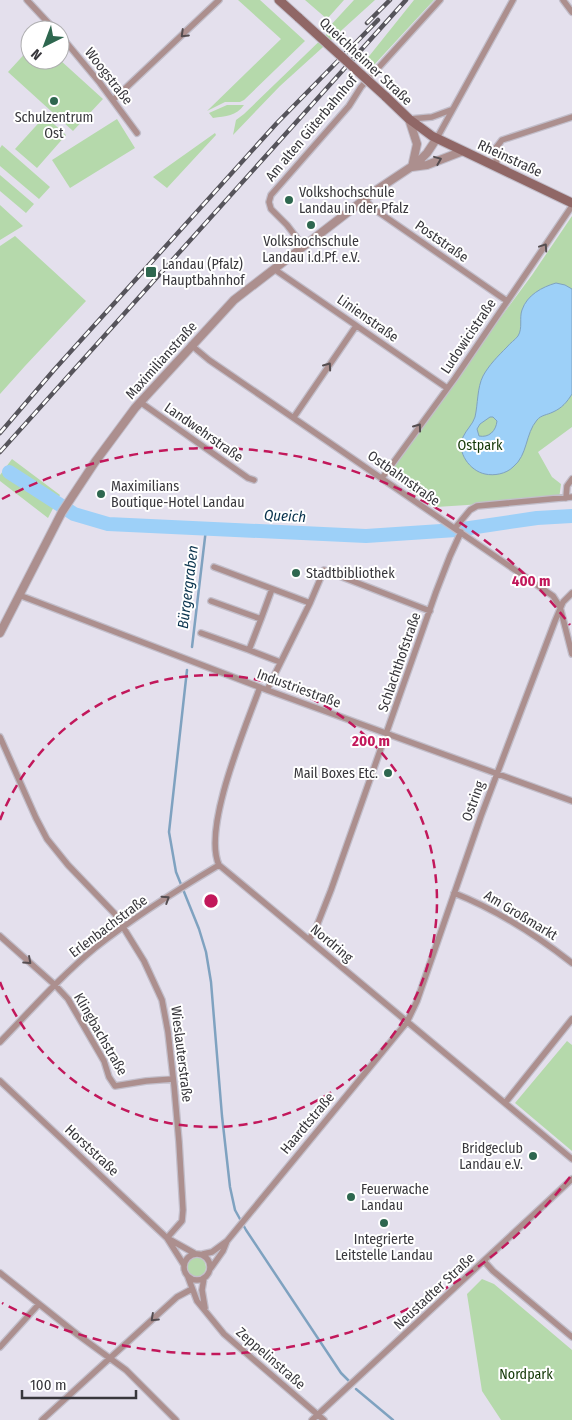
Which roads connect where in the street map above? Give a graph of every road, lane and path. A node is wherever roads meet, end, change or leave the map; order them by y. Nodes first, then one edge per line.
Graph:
1 (27, 0) edge
2 (219, 0) edge
3 (279, 0) edge
4 (440, 0) edge
5 (513, 0) edge
6 (563, 0) edge
7 (571, 9) edge
8 (46, 20) edge
9 (70, 47) edge
10 (113, 100) junction
11 (451, 110) junction
12 (572, 117) edge
13 (409, 119) junction
14 (137, 132) dead end
15 (437, 138) junction
16 (463, 150) junction
17 (497, 166) junction
18 (412, 167) junction
19 (364, 199) junction
20 (572, 204) edge
21 (303, 246) junction
22 (274, 269) junction
23 (506, 301) junction
24 (356, 326) junction
25 (191, 345) junction
26 (447, 388) junction
27 (140, 402) junction
28 (294, 418) junction
29 (382, 478) junction
30 (572, 478) edge
31 (254, 480) dead end
32 (569, 498) edge
33 (455, 528) junction
34 (462, 532) junction
35 (214, 567) dead end
36 (272, 589) junction
37 (572, 593) edge
38 (20, 595) junction
39 (211, 601) dead end
40 (310, 603) junction
41 (560, 607) junction
42 (430, 611) junction
43 (261, 620) junction
44 (0, 633) edge
45 (201, 633) dead end
46 (249, 650) junction
47 (572, 654) edge
48 (280, 662) junction
49 (260, 687) junction
50 (267, 690) junction
51 (387, 733) junction
52 (0, 736) edge
53 (497, 774) junction
54 (572, 801) edge
55 (219, 864) junction
56 (454, 893) junction
57 (124, 927) junction
58 (0, 936) edge
59 (309, 940) junction
60 (572, 964) edge
61 (56, 985) junction
62 (572, 1019) edge
63 (407, 1022) junction
64 (0, 1042) edge
65 (173, 1079) junction
66 (0, 1081) edge
67 (504, 1103) junction
68 (572, 1159) edge
69 (572, 1179) edge
70 (167, 1238) junction
71 (227, 1240) junction
72 (194, 1253) junction
73 (203, 1254) junction
74 (484, 1261) junction
75 (184, 1265) junction
76 (211, 1268) junction
77 (0, 1273) edge
78 (188, 1277) junction
79 (204, 1278) junction
80 (192, 1289) junction
81 (39, 1304) junction
82 (205, 1311) junction
83 (572, 1337) edge
84 (0, 1347) edge
85 (110, 1359) junction
86 (317, 1415) junction
87 (42, 1420) edge
88 (176, 1420) edge
89 (312, 1420) edge
90 (324, 1420) edge

1 - 8 street
2 -> 10 street
3 - 13 main road, Queichheimer Straße, bridge
4 - 21 street, Am alten Güterbahnhof
5 - 11 street
6 - 7 street
9 - 10 street, Woogstraße
10 - 14 street, Woogstraße
11 - 13 street
11 - 15 street
12 - 17 street
13 - 15 main road, Queichheimer Straße
13 - 18 street
15 - 16 main road, Rheinstraße
15 - 18 street, Maximilianstraße
16 - 17 main road, Rheinstraße
18 -> 16 street, Maximilianstraße
17 - 20 main road, Rheinstraße
18 - 19 street, Maximilianstraße
19 - 21 street, Maximilianstraße
19 - 23 street, Poststraße
23 -> 20 street, Ludowicistraße
21 - 22 street, Maximilianstraße
22 - 24 street, Linienstraße
22 - 25 street, Maximilianstraße
23 - 26 street, Ludowicistraße
24 - 26 street, Linienstraße
28 -> 24 street
25 - 27 street, Maximilianstraße
25 - 28 street, Ostbahnstraße
29 -> 26 street, Ludowicistraße
27 - 31 street, Landwehrstraße
27 - 38 street, Maximilianstraße
28 - 29 street, Ostbahnstraße
29 - 33 street, Ostbahnstraße
30 - 32 street
32 - 33 street
33 - 34 street, Ostbahnstraße
34 - 41 street, Ostbahnstraße
34 - 42 street, Schlachthofstraße
35 - 36 street
36 - 40 street
36 - 43 street
37 - 41 street, Ostring
38 - 44 street, Maximilianstraße
38 - 49 street, Industriestraße
39 - 43 street
40 - 42 street
40 - 48 street
41 - 47 street, Ostbahnstraße
41 - 53 street, Ostring
42 - 51 street, Schlachthofstraße
43 - 46 street
45 - 46 street
46 - 48 street
48 - 50 street
49 - 50 street, Industriestraße
49 - 55 street
50 - 51 street, Industriestraße
51 - 53 street, Industriestraße
51 - 59 street, Schlachthofstraße
52 - 57 street, Wieslauterstraße
53 - 54 street, Industriestraße
53 - 56 street, Ostring
57 -> 55 street, Erlenbachstraße
55 - 59 street, Nordring
56 - 60 street, Am Großmarkt
56 - 63 street, Ostring
57 - 61 street, Erlenbachstraße
57 - 65 street, Wieslauterstraße
58 -> 61 street, Klingbachstraße
59 - 63 street, Nordring
61 - 64 street, Erlenbachstraße
61 - 65 street, Klingbachstraße
62 - 67 street
63 - 67 street, Nordring
63 - 71 street, Haardtstraße
65 - 70 street, Wieslauterstraße
66 - 70 street, Horststraße
67 - 68 street, Nordring
69 - 74 street, Neustadter Straße
70 - 72 street, Horststraße
70 - 75 street, Horststraße
71 - 73 street, Haardtstraße
71 - 76 street, Haardtstraße
72 - 73 street, Horststraße
72 - 75 street
73 - 76 street
74 - 83 street
74 - 86 street, Neustadter Straße
75 - 78 street, Horststraße
76 - 79 street
77 - 81 street
78 - 79 street
78 - 80 street, Zeppelinstraße
79 - 82 street
80 - 82 street, Zeppelinstraße
80 -> 85 street
81 - 84 street
81 - 85 street
82 - 86 street, Zeppelinstraße
85 - 87 street
85 - 88 street
86 - 89 street, Neustadter Straße
86 - 90 street, Zeppelinstraße

